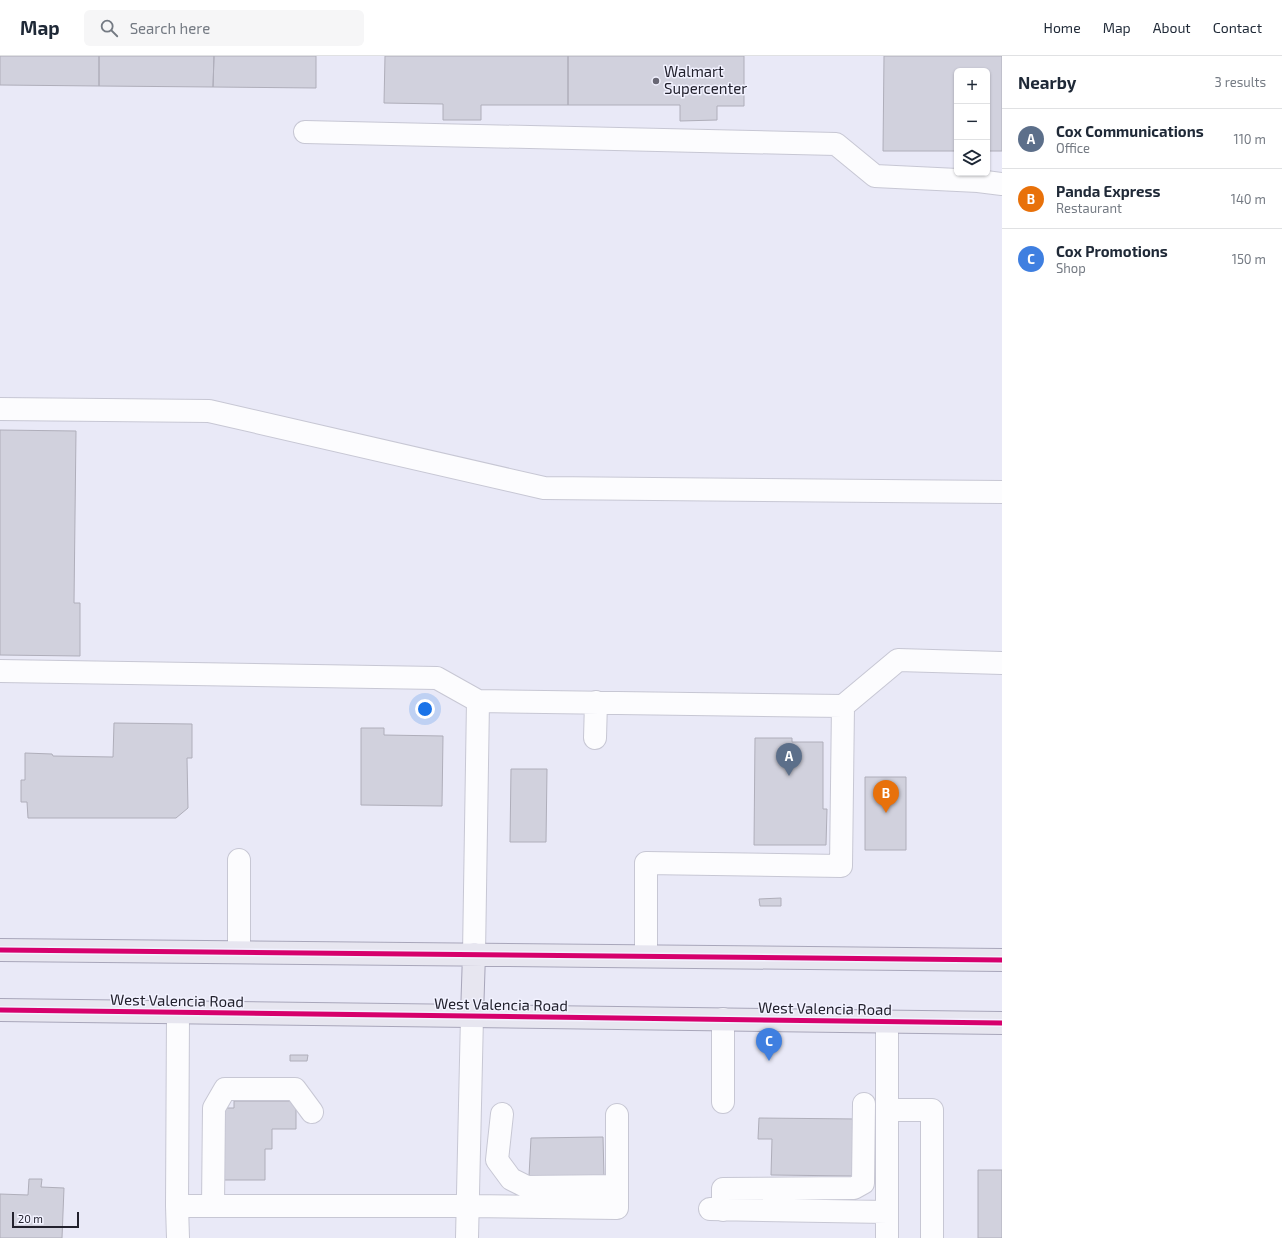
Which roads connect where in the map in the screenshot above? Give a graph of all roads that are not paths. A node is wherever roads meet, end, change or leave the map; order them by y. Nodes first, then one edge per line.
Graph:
1 (305, 132) dead end
2 (1002, 184) edge
3 (0, 409) edge
4 (1002, 492) edge
5 (1002, 663) edge
6 (0, 671) edge
7 (478, 701) junction
8 (596, 702) junction
9 (843, 706) junction
10 (595, 738) dead end
11 (239, 860) dead end
12 (0, 950) edge
13 (239, 952) junction
14 (474, 954) junction
15 (646, 956) junction
16 (1002, 960) edge
17 (0, 1010) edge
18 (178, 1013) junction
19 (472, 1016) junction
20 (723, 1019) junction
21 (887, 1022) junction
22 (1002, 1023) edge
23 (723, 1102) dead end
24 (864, 1104) dead end
25 (887, 1110) junction
26 (312, 1112) dead end
27 (502, 1114) dead end
28 (617, 1116) dead end
29 (617, 1186) junction
30 (178, 1206) junction
31 (213, 1206) junction
32 (468, 1206) junction
33 (887, 1212) junction
34 (178, 1238) edge
35 (467, 1238) edge
36 (887, 1238) edge
37 (932, 1238) edge

1 - 2 lane
3 - 4 lane
5 - 9 lane
6 - 7 lane
7 - 8 lane
7 - 14 lane
8 - 9 lane
8 - 10 lane
9 - 15 lane
11 - 13 lane
12 - 13 main road
13 - 14 main road
14 - 15 main road
14 - 19 main road
15 - 16 main road
17 - 18 main road, West Valencia Road
18 - 19 main road, West Valencia Road
18 - 30 lane
19 - 20 main road, West Valencia Road
19 - 32 lane
20 - 21 main road, West Valencia Road
20 - 23 lane
21 - 22 main road, West Valencia Road
21 - 25 lane
24 - 33 lane
25 - 33 lane
25 - 37 lane
26 - 31 lane
27 - 29 lane
28 - 29 lane
29 - 32 lane
30 - 31 lane
30 - 34 lane
31 - 32 lane
32 - 35 lane
33 - 36 lane

